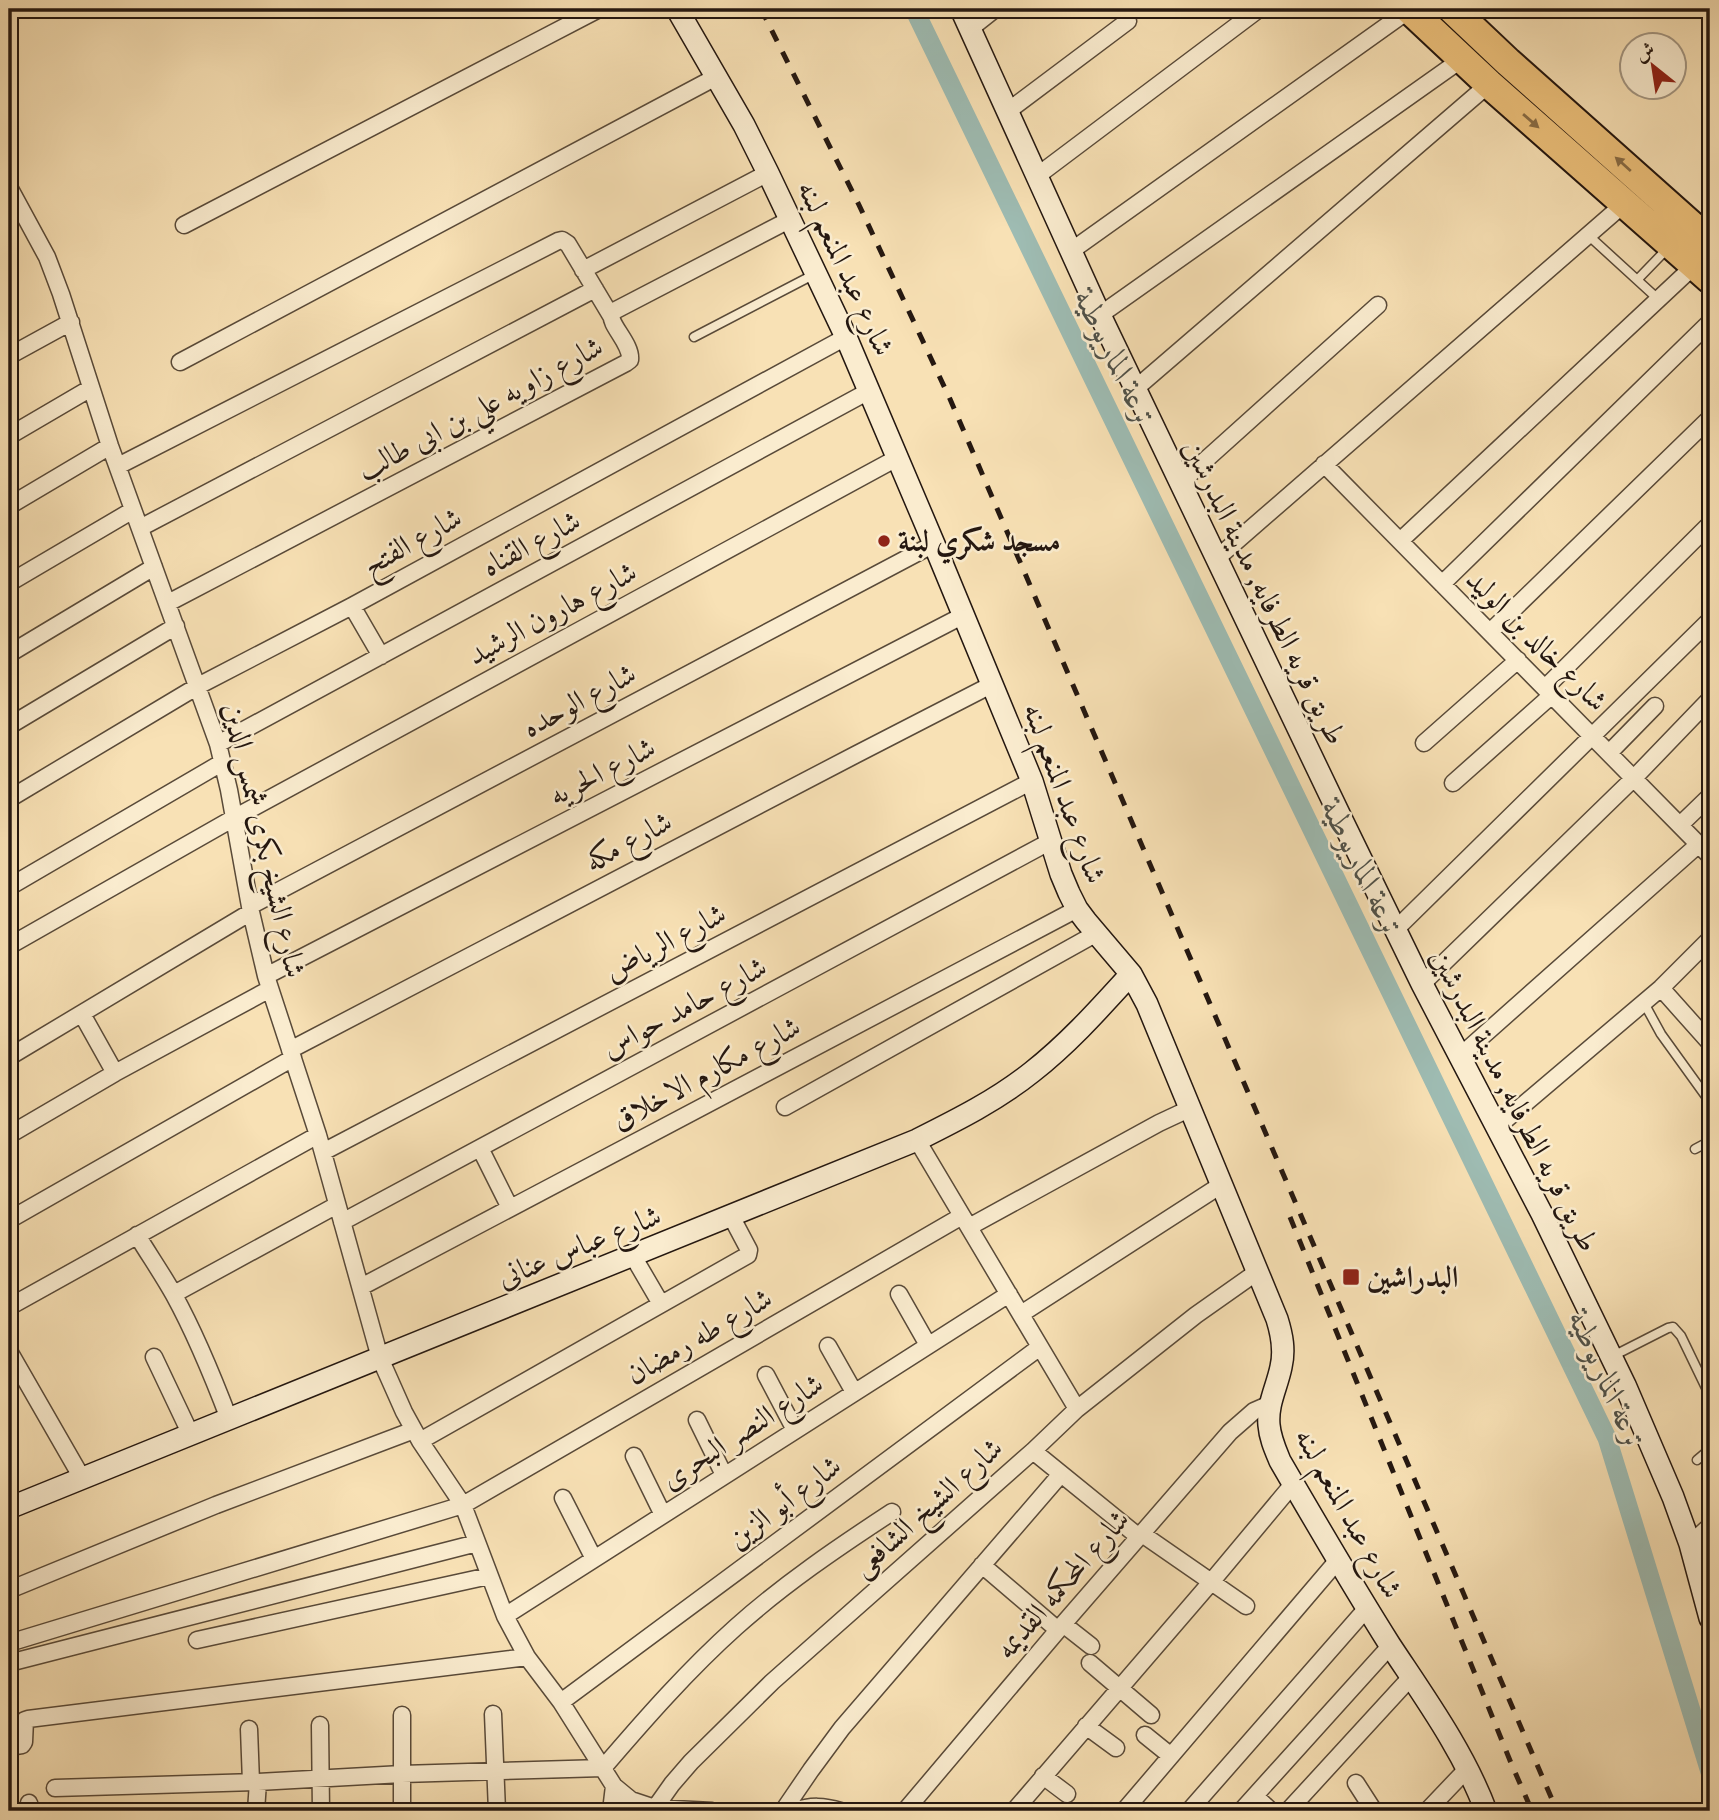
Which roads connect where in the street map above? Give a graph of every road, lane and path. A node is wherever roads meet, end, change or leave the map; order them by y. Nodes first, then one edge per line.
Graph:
1 (599, 9) edge
2 (677, 9) edge
3 (995, 9) edge
4 (1259, 9) edge
5 (1409, 9) edge
6 (1452, 9) edge
7 (966, 18) edge
8 (1128, 21) dead end
9 (1462, 59) junction
10 (716, 78) junction
11 (1489, 84) junction
12 (1008, 111) junction
13 (768, 173) junction
14 (1037, 176) junction
15 (9, 187) edge
16 (1662, 199) junction
17 (1634, 212) junction
18 (791, 219) junction
19 (184, 225) dead end
20 (1588, 235) junction
21 (1710, 242) edge
22 (1672, 245) junction
23 (1071, 251) junction
24 (583, 270) junction
25 (1702, 272) edge
26 (816, 273) junction
27 (1637, 279) junction
28 (595, 289) junction
29 (1659, 299) junction
30 (1378, 305) dead end
31 (1100, 315) junction
32 (611, 316) junction
33 (71, 322) junction
34 (1710, 322) edge
35 (694, 337) dead end
36 (846, 337) junction
37 (9, 356) edge
38 (180, 362) dead end
39 (92, 388) junction
40 (1135, 388) junction
41 (869, 391) junction
42 (1710, 418) edge
43 (9, 436) edge
44 (110, 446) junction
45 (897, 458) junction
46 (1324, 464) junction
47 (118, 466) junction
48 (1180, 484) junction
49 (9, 506) edge
50 (133, 510) junction
51 (1710, 524) edge
52 (140, 528) junction
53 (1400, 541) junction
54 (934, 544) junction
55 (1216, 559) junction
56 (155, 567) junction
57 (9, 583) edge
58 (1443, 584) junction
59 (168, 603) junction
60 (352, 606) junction
61 (964, 615) junction
62 (1710, 620) edge
63 (176, 626) junction
64 (1490, 632) junction
65 (9, 654) edge
66 (381, 656) junction
67 (1518, 660) junction
68 (993, 684) junction
69 (198, 686) junction
70 (1549, 692) junction
71 (1710, 699) edge
72 (1656, 706) dead end
73 (9, 726) edge
74 (1593, 737) junction
75 (1424, 743) dead end
76 (218, 744) junction
77 (1609, 753) junction
78 (223, 762) junction
79 (1634, 778) junction
80 (1032, 781) junction
81 (1453, 783) dead end
82 (1710, 796) edge
83 (9, 799) edge
84 (234, 818) junction
85 (1680, 825) junction
86 (1051, 841) junction
87 (1704, 850) edge
88 (9, 887) edge
89 (251, 909) junction
90 (1077, 909) junction
91 (1395, 930) junction
92 (1097, 933) junction
93 (1710, 939) edge
94 (9, 946) edge
95 (1131, 974) junction
96 (268, 983) junction
97 (1422, 984) junction
98 (1661, 988) junction
99 (1644, 1003) junction
100 (82, 1014) junction
101 (1710, 1041) edge
102 (292, 1054) junction
103 (9, 1057) edge
104 (1459, 1057) junction
105 (115, 1073) junction
106 (1710, 1102) edge
107 (785, 1107) dead end
108 (1189, 1109) junction
109 (1496, 1128) junction
110 (9, 1135) edge
111 (318, 1135) junction
112 (917, 1140) junction
113 (1710, 1141) edge
114 (480, 1148) junction
115 (1695, 1149) dead end
116 (323, 1152) junction
117 (1221, 1185) junction
118 (337, 1205) junction
119 (510, 1208) junction
120 (731, 1216) junction
121 (9, 1220) edge
122 (966, 1221) junction
123 (342, 1222) junction
124 (137, 1235) junction
125 (633, 1256) junction
126 (1257, 1272) junction
127 (360, 1287) junction
128 (174, 1294) junction
129 (899, 1294) dead end
130 (1009, 1294) junction
131 (661, 1304) junction
132 (9, 1307) edge
133 (1021, 1314) junction
134 (928, 1345) junction
135 (828, 1346) dead end
136 (1040, 1347) junction
137 (9, 1351) edge
138 (154, 1357) dead end
139 (1611, 1357) junction
140 (380, 1358) junction
141 (766, 1375) dead end
142 (24, 1377) junction
143 (9, 1386) edge
144 (854, 1392) junction
145 (1710, 1396) edge
146 (1270, 1404) junction
147 (1077, 1409) junction
148 (229, 1419) junction
149 (697, 1420) dead end
150 (794, 1430) junction
151 (191, 1434) junction
152 (417, 1436) junction
153 (1710, 1449) edge
154 (1033, 1451) junction
155 (634, 1456) dead end
156 (1697, 1460) dead end
157 (1061, 1474) junction
158 (724, 1475) junction
159 (82, 1478) junction
160 (1293, 1484) junction
161 (563, 1498) dead end
162 (463, 1505) junction
163 (9, 1508) edge
164 (892, 1512) dead end
165 (663, 1515) junction
166 (1710, 1527) edge
167 (1140, 1536) junction
168 (477, 1543) junction
169 (1690, 1544) junction
170 (594, 1559) junction
171 (1338, 1560) junction
172 (982, 1565) junction
173 (489, 1576) junction
174 (1212, 1581) junction
175 (9, 1590) edge
176 (1247, 1606) dead end
177 (1367, 1608) junction
178 (192, 1615) junction
179 (505, 1616) junction
180 (1710, 1618) edge
181 (1061, 1627) junction
182 (9, 1643) edge
183 (1391, 1645) junction
184 (527, 1657) junction
185 (9, 1663) edge
186 (1411, 1677) junction
187 (1119, 1688) junction
188 (561, 1702) junction
189 (494, 1714) dead end
190 (402, 1715) dead end
191 (1151, 1715) dead end
192 (320, 1725) dead end
193 (1086, 1726) junction
194 (249, 1729) dead end
195 (1145, 1735) dead end
196 (9, 1746) edge
197 (1116, 1748) dead end
198 (1171, 1756) junction
199 (603, 1768) junction
200 (1467, 1769) junction
201 (496, 1772) junction
202 (402, 1774) junction
203 (1043, 1776) junction
204 (321, 1777) junction
205 (254, 1782) junction
206 (1356, 1783) dead end
207 (614, 1786) junction
208 (55, 1788) dead end
209 (1067, 1794) dead end
210 (1255, 1796) junction
211 (655, 1808) junction
212 (256, 1811) edge
213 (321, 1811) edge
214 (402, 1811) edge
215 (497, 1811) edge
216 (611, 1811) edge
217 (712, 1811) edge
218 (783, 1811) edge
219 (794, 1811) edge
220 (841, 1811) edge
221 (905, 1811) edge
222 (1014, 1811) edge
223 (1124, 1811) edge
224 (1189, 1811) edge
225 (1241, 1811) edge
226 (1270, 1811) edge
227 (1288, 1811) edge
228 (1374, 1811) edge
229 (1427, 1811) edge
230 (1486, 1811) edge

1 - 19 street
2 - 10 main road, شارع عبد المنعم لبنه
3 - 7 street
4 - 14 street
5 - 9 highway
5 - 23 street
16 -> 6 highway
7 - 12 main road, طريق قريه الطرفايه, مدينة البدرشين
8 - 12 street
9 - 11 highway
9 - 31 street
10 - 13 main road, شارع عبد المنعم لبنه
10 - 38 street
11 -> 17 highway
11 - 40 street
12 - 14 main road, طريق قريه الطرفايه, مدينة البدرشين
13 - 18 main road, شارع عبد المنعم لبنه
13 - 24 street
14 - 23 main road, طريق قريه الطرفايه, مدينة البدرشين
15 - 33 street, شارع الشيخ بكرى شمس الدين
16 - 17 highway
16 - 21 highway
17 - 20 street
17 - 22 highway
18 - 26 main road, شارع عبد المنعم لبنه
18 - 32 street, شارع زاويه علي بن ابى طالب
20 - 27 lane
20 - 46 street
22 - 25 highway
22 - 27 lane
23 - 31 main road, طريق قريه الطرفايه, مدينة البدرشين
24 - 28 street
24 - 47 street
25 - 29 street
26 - 35 lane
26 - 36 main road, شارع عبد المنعم لبنه
27 - 29 lane
28 - 32 street
28 - 52 street
29 - 53 street
30 - 48 street
31 - 40 main road, طريق قريه الطرفايه, مدينة البدرشين
32 - 59 street, شارع زاويه علي بن ابى طالب
33 - 37 street
33 - 39 street, شارع الشيخ بكرى شمس الدين
34 - 58 street
36 - 41 main road, شارع عبد المنعم لبنه
36 - 60 street, شارع الفتح
39 - 43 street
39 - 44 street, شارع الشيخ بكرى شمس الدين
40 - 48 main road, طريق قريه الطرفايه, مدينة البدرشين
41 - 45 main road, شارع عبد المنعم لبنه
41 - 66 street, شارع القناه
42 - 64 street
44 - 47 street, شارع الشيخ بكرى شمس الدين
44 - 49 street
45 - 54 main road, شارع عبد المنعم لبنه
45 - 84 street, شارع هارون الرشيد
46 - 53 street, شارع خالد بن الوليد
46 - 55 street
47 - 50 street, شارع الشيخ بكرى شمس الدين
48 - 55 main road, طريق قريه الطرفايه, مدينة البدرشين
50 - 52 street, شارع الشيخ بكرى شمس الدين
50 - 57 street
51 - 70 street
52 - 56 street, شارع الشيخ بكرى شمس الدين
53 - 58 street, شارع خالد بن الوليد
54 - 61 main road, شارع عبد المنعم لبنه
54 - 89 street, شارع الوحده
55 - 91 main road, طريق قريه الطرفايه, مدينة البدرشين
56 - 59 street, شارع الشيخ بكرى شمس الدين
56 - 65 street
58 - 64 street, شارع خالد بن الوليد
59 - 63 street, شارع الشيخ بكرى شمس الدين
60 - 66 street
60 - 69 street, شارع الفتح
61 - 68 main road, شارع عبد المنعم لبنه
61 - 96 street, شارع الحريه
62 - 74 street
63 - 69 street, شارع الشيخ بكرى شمس الدين
63 - 73 street
64 - 67 street, شارع خالد بن الوليد
66 - 76 street, شارع القناه
67 - 70 street, شارع خالد بن الوليد
67 - 75 street
68 - 80 main road, شارع عبد المنعم لبنه
68 - 102 street, شارع مكه
69 - 76 street, شارع الشيخ بكرى شمس الدين
69 - 83 street, شارع الفتح
70 - 74 street, شارع خالد بن الوليد
70 - 81 street
71 - 79 street
72 - 77 street
74 - 77 street, شارع خالد بن الوليد
74 - 91 street
76 - 78 street, شارع الشيخ بكرى شمس الدين
77 - 79 street, شارع خالد بن الوليد
78 - 84 street, شارع الشيخ بكرى شمس الدين
78 - 88 street
79 - 85 street, شارع خالد بن الوليد
79 - 97 street
80 - 86 main road, شارع عبد المنعم لبنه
80 - 116 street, شارع الرياض
82 - 85 street
84 - 89 street, شارع الشيخ بكرى شمس الدين
84 - 94 street, شارع هارون الرشيد
85 - 87 street, شارع خالد بن الوليد
86 - 90 main road, شارع عبد المنعم لبنه
86 - 114 street, شارع حامد حواس
87 - 104 street
89 - 96 street, شارع الشيخ بكرى شمس الدين
89 - 100 street, شارع الوحده
90 - 92 main road, شارع عبد المنعم لبنه
90 - 119 street, شارع مكارم الاخلاق
91 - 97 main road, طريق قريه الطرفايه, مدينة البدرشين
92 - 95 main road, شارع عبد المنعم لبنه
92 - 107 street
93 - 98 street
95 - 108 main road, شارع عبد المنعم لبنه
95 - 112 main road, شارع عباس عنانى
96 - 102 street, شارع الشيخ بكرى شمس الدين
96 - 105 street, شارع الحريه
97 - 104 main road, طريق قريه الطرفايه, مدينة البدرشين
98 - 99 street
98 - 101 street
99 - 106 lane
99 - 109 street
100 - 103 street, شارع الوحده
100 - 105 street
102 - 111 street, شارع الشيخ بكرى شمس الدين
102 - 121 street, شارع مكه
104 - 109 main road, طريق قريه الطرفايه, مدينة البدرشين
105 - 110 street, شارع الحريه
108 - 117 main road, شارع عبد المنعم لبنه
108 - 122 street, شارع طه رمضان
109 - 139 main road, طريق قريه الطرفايه, مدينة البدرشين
111 - 116 street, شارع الشيخ بكرى شمس الدين
111 - 124 street
112 - 120 main road, شارع عباس عنانى
112 - 122 street
113 - 115 lane
114 - 119 street
114 - 123 street, شارع حامد حواس
116 - 118 street, شارع الشيخ بكرى شمس الدين
117 - 126 main road, شارع عبد المنعم لبنه
117 - 133 street
118 - 123 street, شارع الشيخ بكرى شمس الدين
118 - 128 street
119 - 127 street, شارع مكارم الاخلاق
120 - 125 main road, شارع عباس عنانى
120 - 131 street
122 - 130 street
122 - 162 street, شارع طه رمضان
123 - 127 street, شارع الشيخ بكرى شمس الدين
124 - 128 street
124 - 132 street
125 - 131 street
125 - 140 main road, شارع عباس عنانى
126 - 146 main road, شارع عبد المنعم لبنه
126 - 147 street, شارع الشيخ الشافعى
127 - 140 street, شارع الشيخ بكرى شمس الدين
128 - 148 street
129 - 134 street
130 - 133 street
130 - 134 street, شارع النصر البحرى
131 - 152 street
133 - 136 street
134 - 144 street, شارع النصر البحرى
135 - 144 street
136 - 147 street
136 - 188 street, شارع أبو الزين
137 - 142 street
138 - 151 street
139 - 145 lane
139 - 169 main road, طريق قريه الطرفايه, مدينة البدرشين
140 - 148 main road, شارع عباس عنانى
140 - 152 street, شارع الشيخ بكرى شمس الدين
141 - 150 street
142 - 143 street
142 - 159 street
144 - 150 street, شارع النصر البحرى
146 - 160 main road, شارع عبد المنعم لبنه
146 - 167 street, شارع المحكمه القديمه
147 - 154 street, شارع الشيخ الشافعى
148 - 151 main road, شارع عباس عنانى
149 - 158 street
150 - 158 street, شارع النصر البحرى
151 - 159 main road, شارع عباس عنانى
152 - 162 street, شارع الشيخ بكرى شمس الدين
152 - 175 street
153 - 156 lane
154 - 157 street
154 - 211 street, شارع الشيخ الشافعى
155 - 165 street
157 - 167 street
157 - 172 street
158 - 165 street, شارع النصر البحرى
159 - 163 main road, شارع عباس عنانى
160 - 171 main road, شارع عبد المنعم لبنه
160 - 174 street
161 - 170 street
162 - 168 street, شارع الشيخ بكرى شمس الدين
162 - 182 street, شارع طه رمضان
164 - 199 street
165 - 170 street, شارع النصر البحرى
166 - 169 street
167 - 174 street
167 - 181 street, شارع المحكمه القديمه
168 - 173 street, شارع الشيخ بكرى شمس الدين
168 - 178 street
169 - 180 main road, طريق قريه الطرفايه, مدينة البدرشين
170 - 179 street, شارع النصر البحرى
171 - 177 main road, شارع عبد المنعم لبنه
171 - 198 street
172 - 181 street
172 - 218 street
173 - 178 street
173 - 179 street, شارع الشيخ بكرى شمس الدين
174 - 176 street
174 - 187 street
177 - 183 main road, شارع عبد المنعم لبنه
177 - 224 street
178 - 185 street
179 - 184 street, شارع الشيخ بكرى شمس الدين
181 - 187 street
181 - 221 street, شارع المحكمه القديمه
183 - 186 main road, شارع عبد المنعم لبنه
183 - 210 street
184 - 188 street, شارع الشيخ بكرى شمس الدين
184 - 196 street
186 - 200 main road, شارع عبد المنعم لبنه
186 - 227 street
187 - 191 street
187 - 193 street
188 - 199 street, شارع الشيخ بكرى شمس الدين
189 - 201 street
190 - 202 street
192 - 204 street
193 - 197 street
193 - 203 street
194 - 205 street
195 - 198 street
198 - 223 street
199 - 201 street
199 - 207 street, شارع الشيخ بكرى شمس الدين
200 - 229 street
200 - 230 main road, شارع عبد المنعم لبنه
201 - 202 street
201 - 215 street
202 - 204 street
202 - 214 street
203 - 209 street
203 - 222 street
204 - 205 street
204 - 213 street
205 - 208 street
205 - 212 street
206 - 228 street
207 - 211 street
207 - 216 street
210 - 225 street
210 - 226 street
211 - 217 street
219 - 220 street

